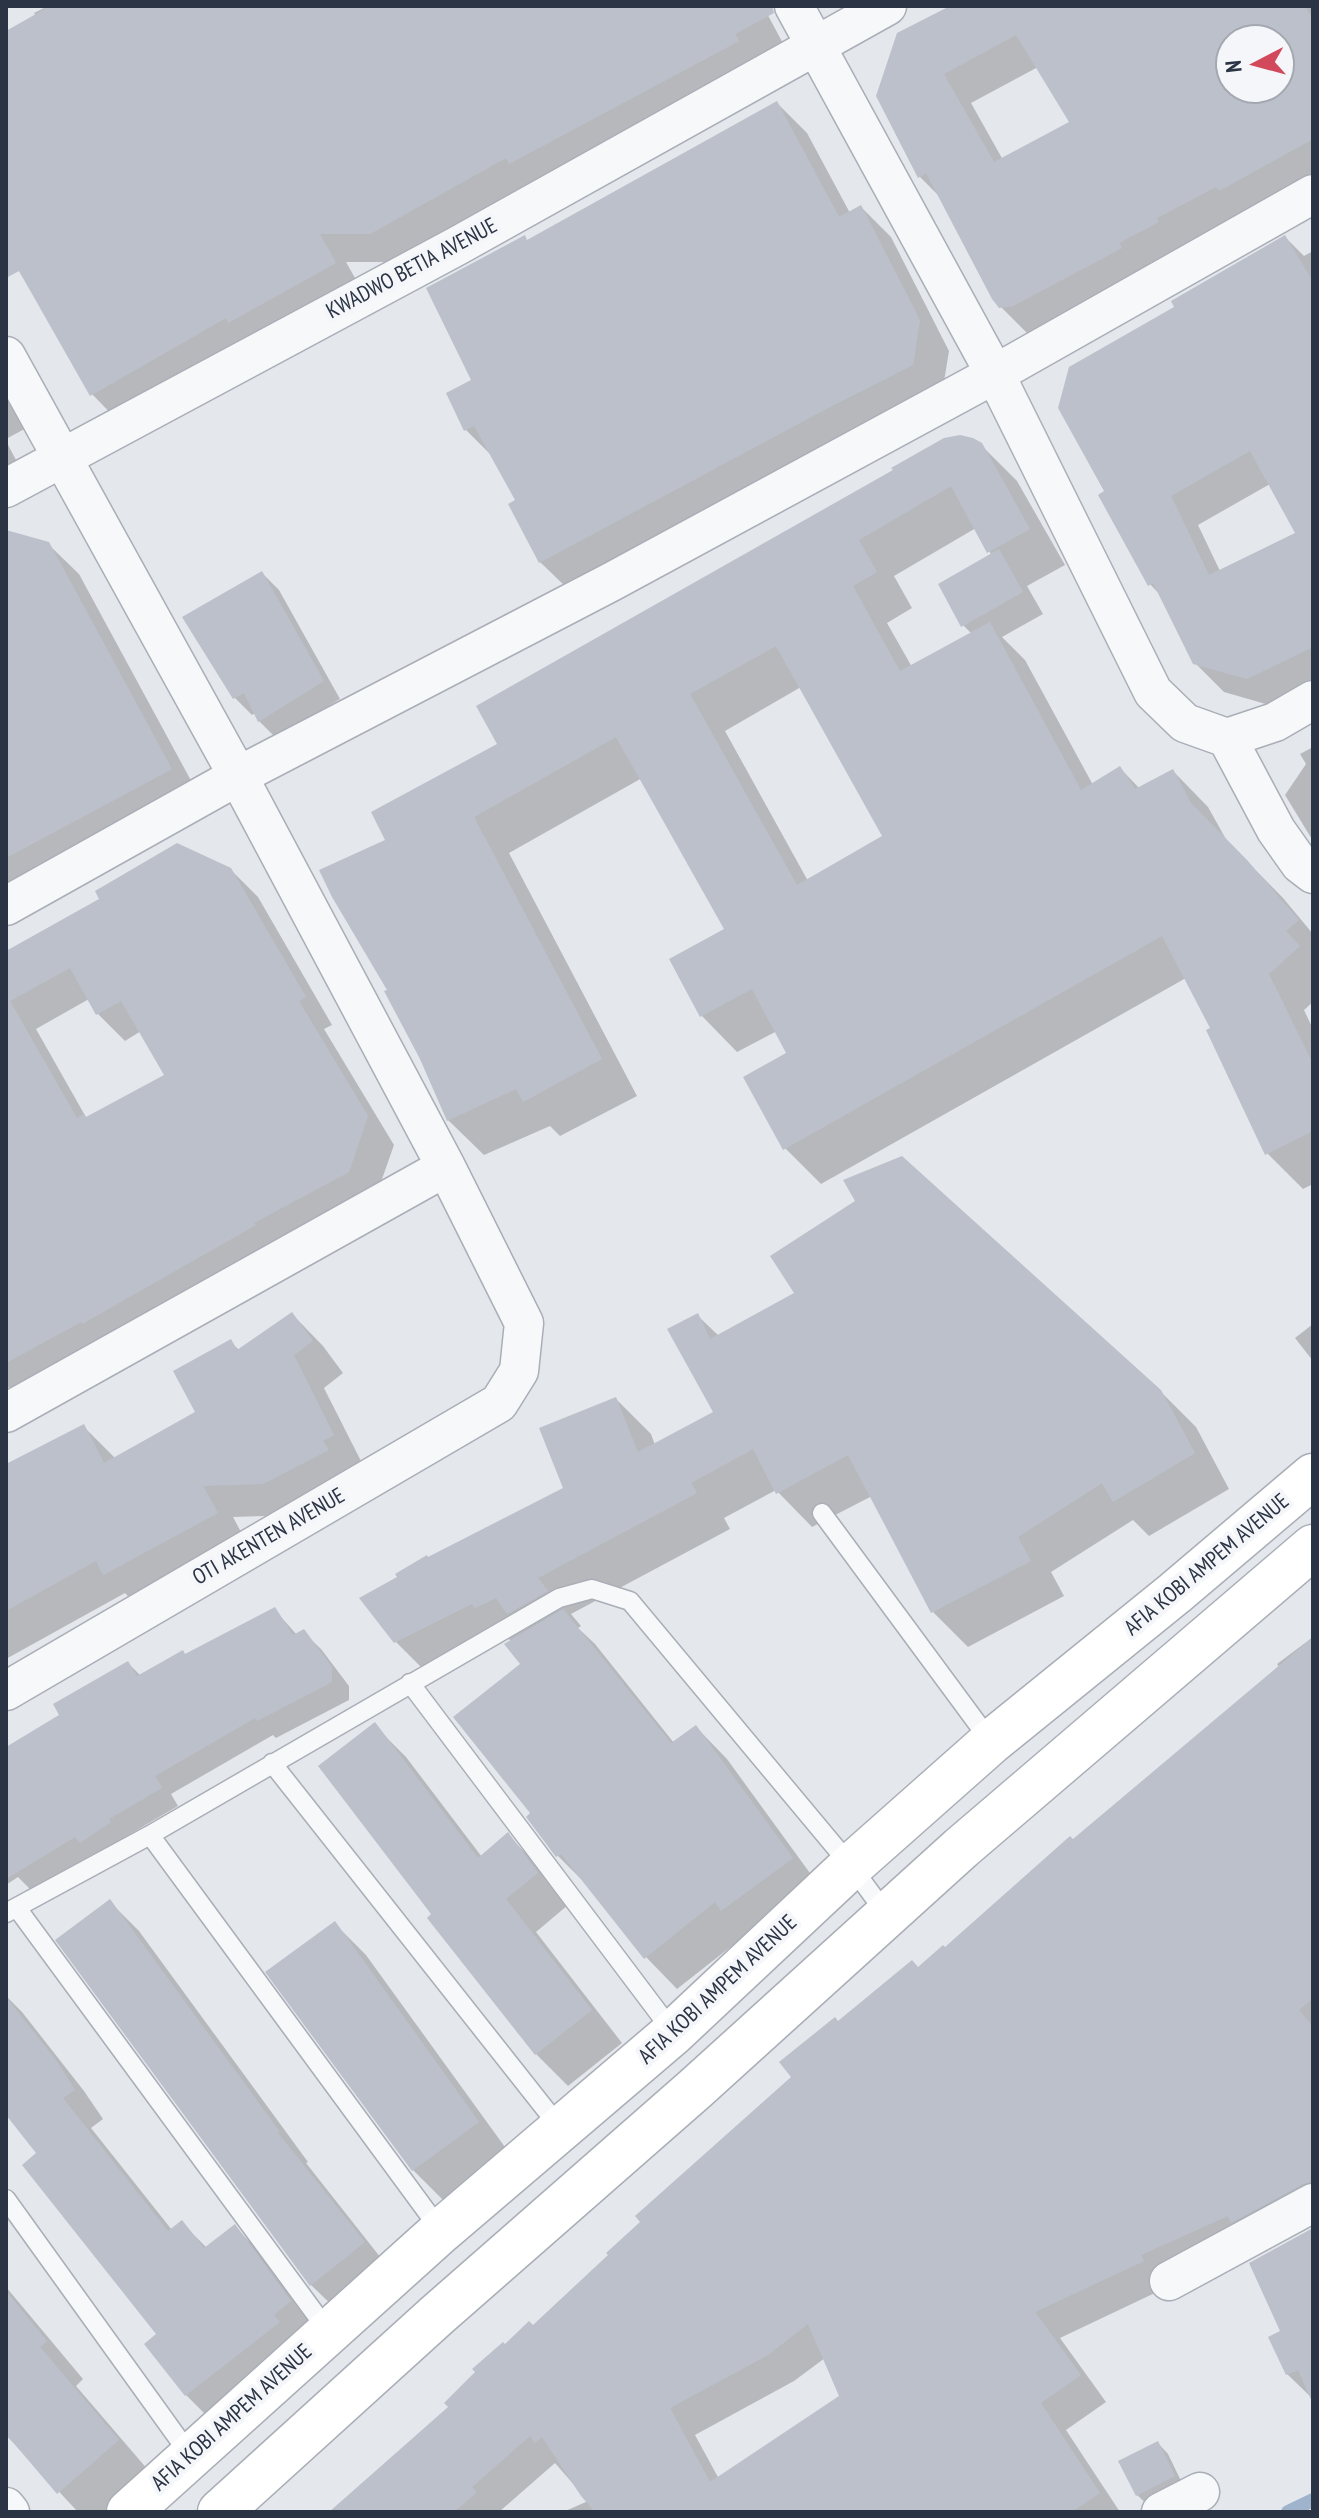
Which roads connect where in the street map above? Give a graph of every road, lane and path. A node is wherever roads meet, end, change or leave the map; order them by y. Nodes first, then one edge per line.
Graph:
1 (794, 6) edge
2 (887, 6) edge
3 (815, 44) junction
4 (1313, 194) edge
5 (6, 356) edge
6 (995, 374) junction
7 (62, 457) junction
8 (6, 488) edge
9 (1313, 700) edge
10 (1227, 738) junction
11 (238, 776) junction
12 (1313, 874) edge
13 (6, 906) edge
14 (446, 1167) junction
15 (6, 1413) edge
16 (1313, 1476) edge
17 (822, 1513) dead end
18 (1313, 1547) edge
19 (410, 1683) junction
20 (6, 1691) edge
21 (991, 1742) junction
22 (272, 1763) junction
23 (150, 1835) junction
24 (851, 1866) junction
25 (12, 1910) edge
26 (887, 1915) junction
27 (673, 2033) junction
28 (561, 2129) junction
29 (6, 2199) edge
30 (1313, 2203) edge
31 (441, 2231) junction
32 (1169, 2281) dead end
33 (328, 2331) junction
34 (190, 2455) junction
35 (1200, 2492) dead end
36 (6, 2507) edge
37 (10, 2512) edge
38 (129, 2512) edge
39 (220, 2512) edge
40 (1161, 2512) edge

1 - 3 street
2 - 3 street, KWADWO BETIA AVENUE
3 - 6 street
3 - 7 street, KWADWO BETIA AVENUE
4 - 6 street
5 - 7 street
6 - 10 street
6 - 11 street
7 - 8 street, KWADWO BETIA AVENUE
7 - 11 street
9 - 10 street
10 - 12 street
11 - 13 street
11 - 14 street
14 - 15 street
14 - 20 street, OTI AKENTEN AVENUE
16 - 21 main road, AFIA KOBI AMPEM AVENUE
17 - 21 lane
18 - 26 main road
19 - 22 lane
19 - 24 lane
19 - 27 lane
21 - 24 main road, AFIA KOBI AMPEM AVENUE
22 - 23 lane
22 - 28 lane
23 - 25 lane
23 - 31 lane
24 - 26 lane
24 - 27 main road, AFIA KOBI AMPEM AVENUE
25 - 33 lane
26 - 39 main road
27 - 28 main road, AFIA KOBI AMPEM AVENUE
28 - 31 main road, AFIA KOBI AMPEM AVENUE
29 - 34 lane
30 - 32 street
31 - 33 main road, AFIA KOBI AMPEM AVENUE
33 - 34 main road, AFIA KOBI AMPEM AVENUE
34 - 38 main road, AFIA KOBI AMPEM AVENUE
35 - 40 street
36 - 37 street

